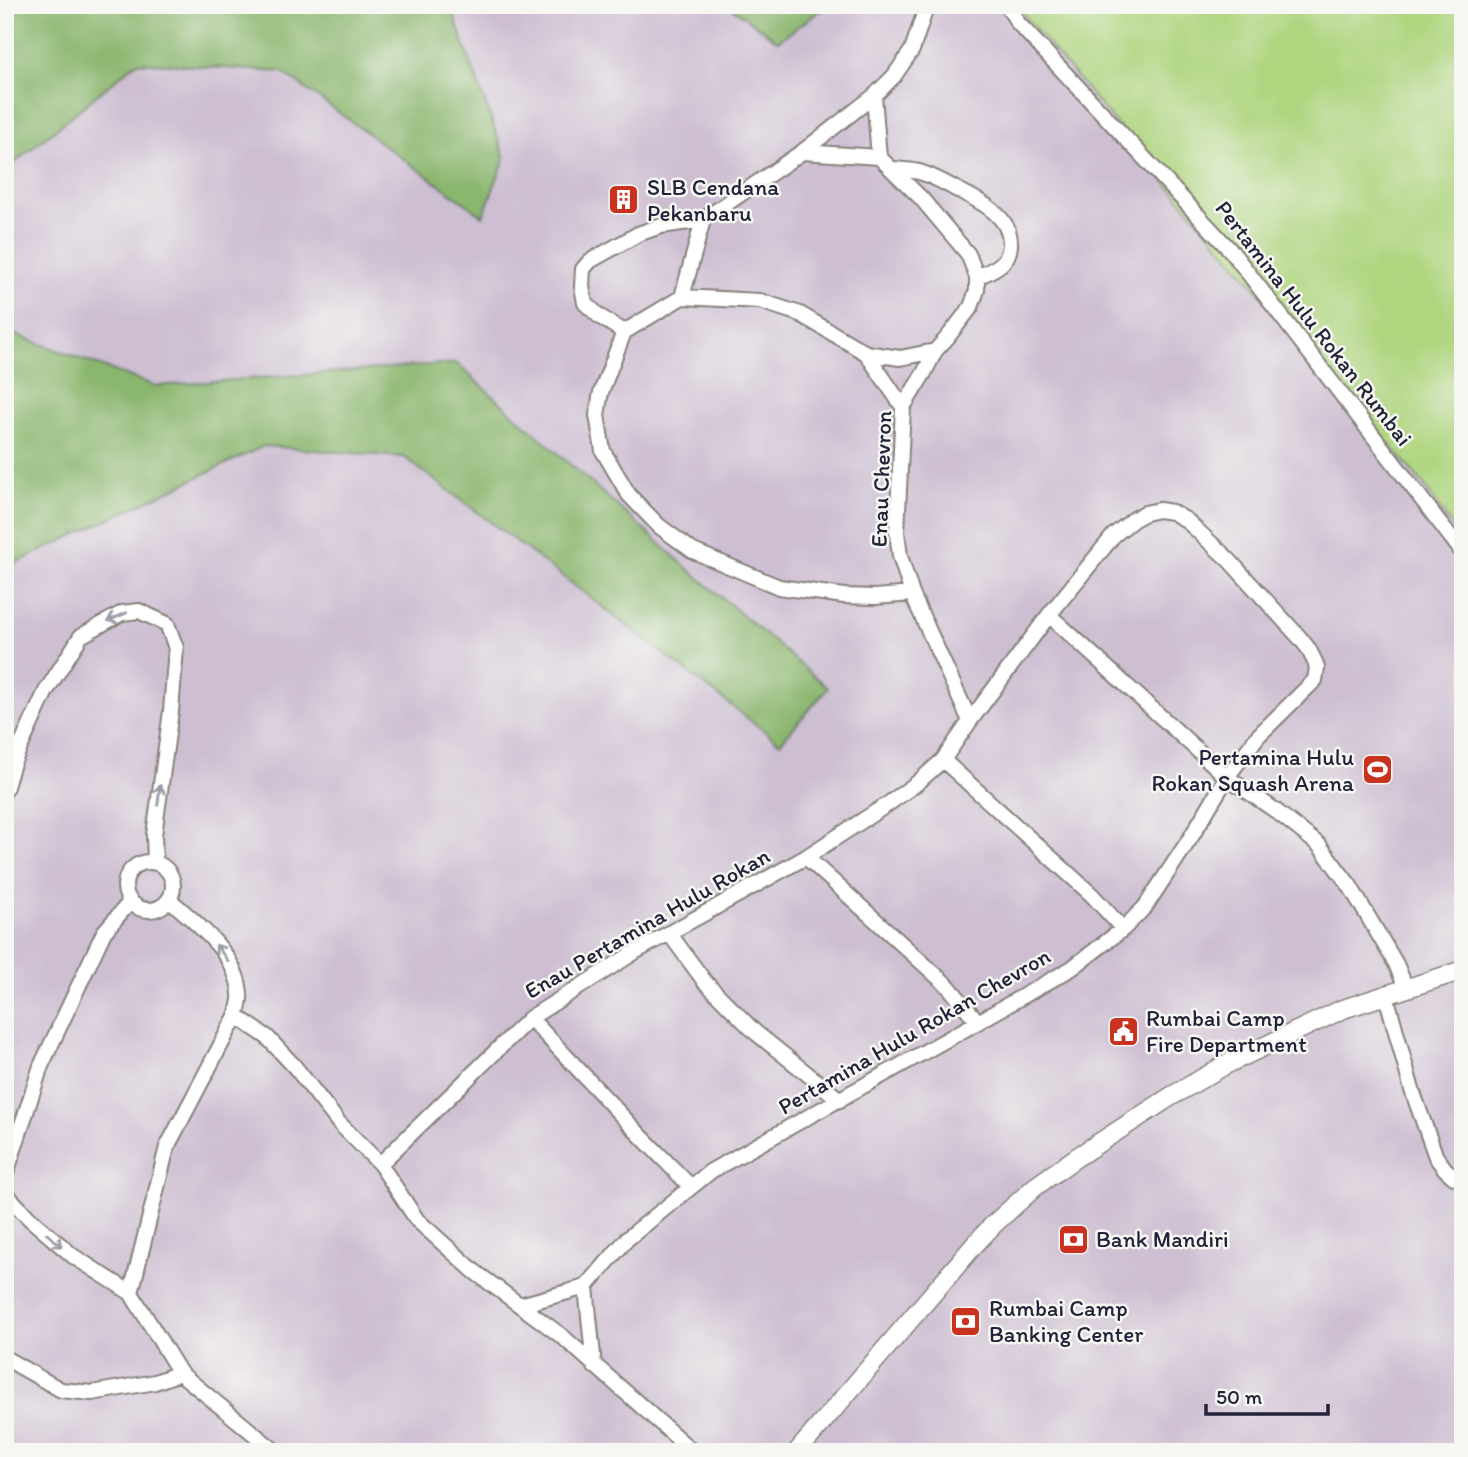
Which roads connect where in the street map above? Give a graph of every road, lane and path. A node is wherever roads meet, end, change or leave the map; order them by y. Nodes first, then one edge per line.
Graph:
1 (927, 5) edge
2 (1007, 5) edge
3 (874, 96) junction
4 (803, 152) junction
5 (879, 157) junction
6 (892, 169) junction
7 (703, 220) junction
8 (977, 276) junction
9 (682, 297) junction
10 (624, 332) junction
11 (935, 351) junction
12 (866, 353) junction
13 (904, 407) junction
14 (1463, 553) edge
15 (912, 594) junction
16 (1049, 615) junction
17 (970, 721) junction
18 (943, 760) junction
19 (1227, 778) junction
20 (5, 790) edge
21 (806, 857) junction
22 (155, 862) junction
23 (170, 900) junction
24 (130, 902) junction
25 (1123, 929) junction
26 (669, 933) junction
27 (1463, 970) edge
28 (1406, 988) junction
29 (1386, 995) junction
30 (236, 1016) junction
31 (530, 1018) junction
32 (978, 1022) junction
33 (840, 1100) junction
34 (380, 1164) junction
35 (5, 1177) edge
36 (1463, 1180) edge
37 (691, 1187) junction
38 (5, 1193) edge
39 (586, 1287) junction
40 (131, 1293) junction
41 (520, 1305) junction
42 (5, 1357) edge
43 (594, 1366) junction
44 (180, 1373) junction
45 (276, 1452) edge
46 (693, 1452) edge
47 (797, 1452) edge

1 - 3 street
2 - 14 street, Pertamina Hulu Rokan Rumbai
3 - 4 street
3 - 5 street
4 - 5 street
4 - 7 street
5 - 6 street
6 - 8 street
6 - 8 street
7 - 9 street
7 - 10 street
8 - 11 street, Enau Chevron
9 - 10 street
9 - 12 street
10 - 15 street
11 - 12 street
11 - 13 street, Enau Chevron
12 - 13 street
13 - 15 street, Enau Chevron
15 - 17 street, Enau Chevron
16 - 17 street, Enau Pertamina Hulu Rokan
16 - 19 street
16 - 19 street, Pertamina Hulu Rokan Chevron
17 - 18 street, Enau Pertamina Hulu Rokan
18 - 21 street, Enau Pertamina Hulu Rokan
18 - 25 street
19 - 25 street, Pertamina Hulu Rokan Chevron
19 - 28 street
22 -> 20 street
21 - 26 street, Enau Pertamina Hulu Rokan
21 - 32 street
22 - 23 street
22 - 24 street
23 - 24 street
30 -> 23 street
24 - 35 street
25 - 32 street, Pertamina Hulu Rokan Chevron
26 - 31 street, Enau Pertamina Hulu Rokan
26 - 33 street
27 - 28 street
28 - 29 street
29 - 36 street
29 - 47 street
30 - 34 street
30 - 40 street
31 - 34 street, Enau Pertamina Hulu Rokan
31 - 37 street
32 - 33 street, Pertamina Hulu Rokan Chevron
33 - 37 street, Pertamina Hulu Rokan Chevron
34 - 41 street
37 - 39 street, Pertamina Hulu Rokan Chevron
38 -> 40 street
39 - 41 street
39 - 43 street
40 - 44 street
41 - 43 street
42 - 44 street
43 - 46 street
44 - 45 street

